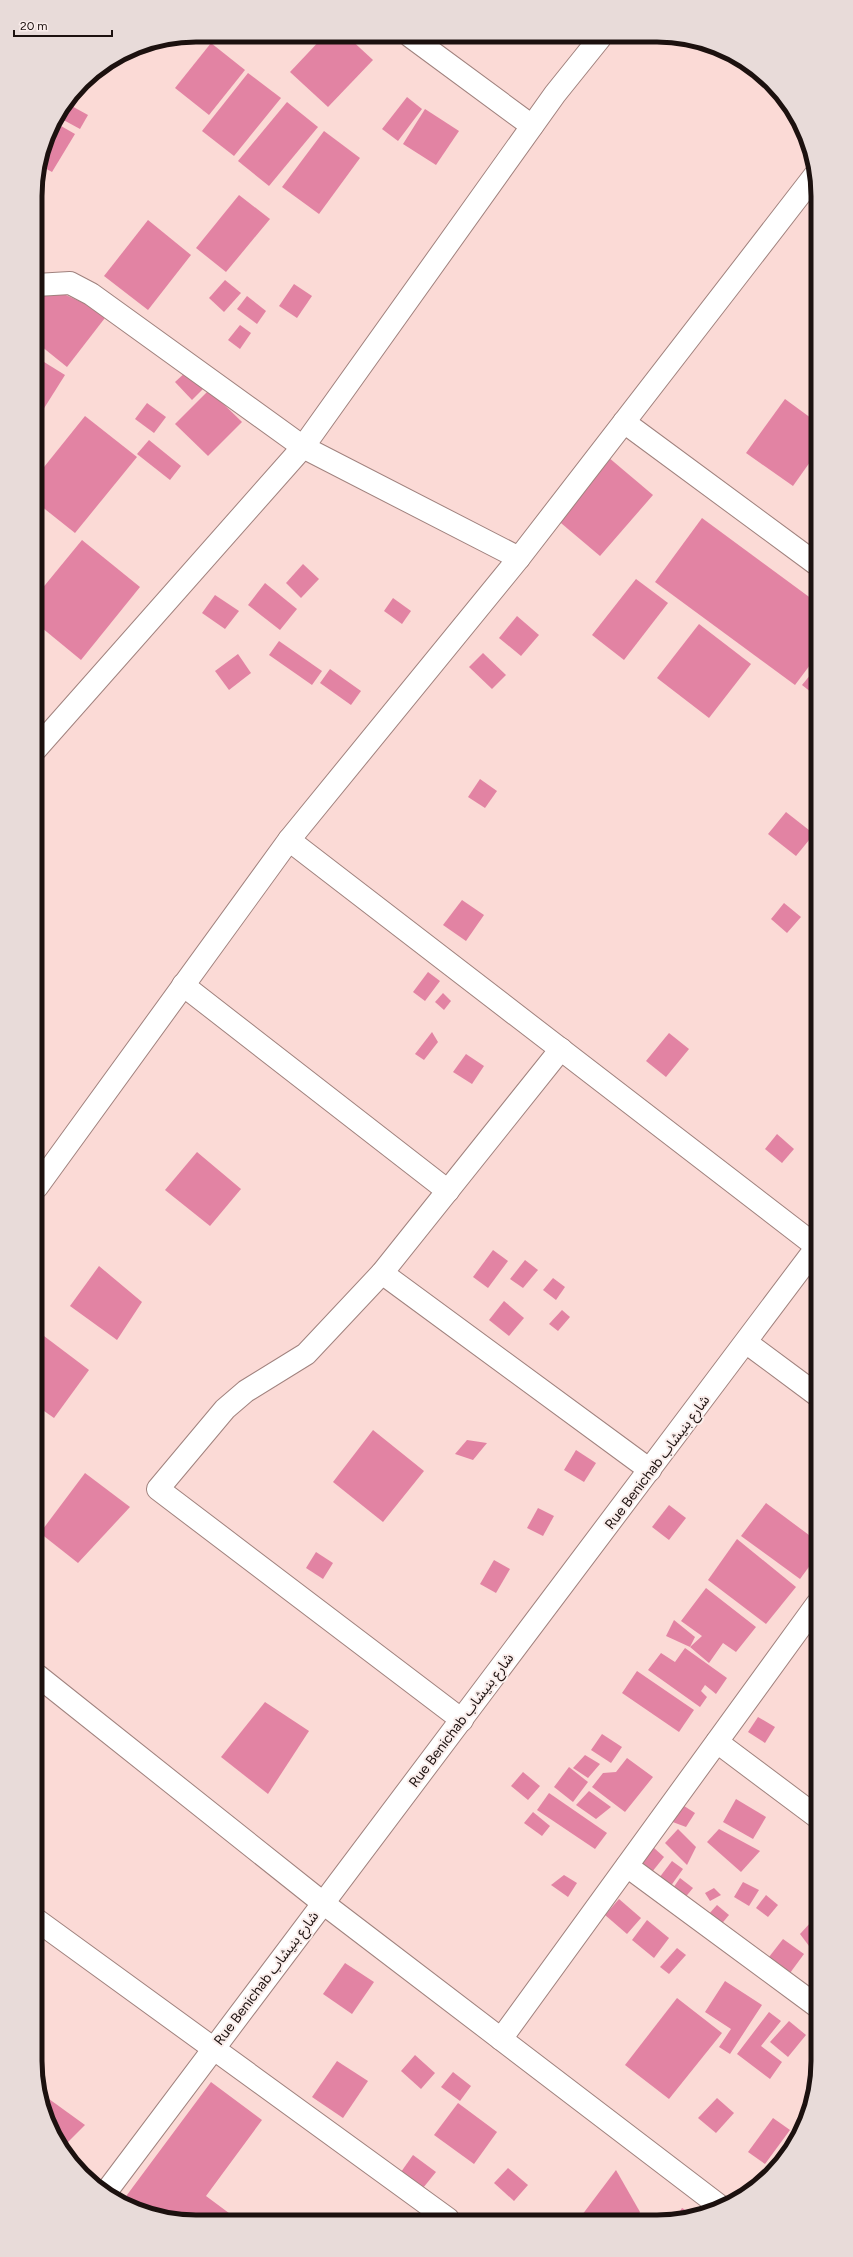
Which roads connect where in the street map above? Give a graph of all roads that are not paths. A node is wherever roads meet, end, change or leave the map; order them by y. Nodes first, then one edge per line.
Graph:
1 (418, 42) edge
2 (597, 42) edge
3 (532, 126) junction
4 (810, 181) edge
5 (42, 285) edge
6 (624, 422) junction
7 (303, 447) junction
8 (519, 558) junction
9 (811, 560) edge
10 (42, 742) edge
11 (289, 840) junction
12 (183, 985) junction
13 (561, 1049) junction
14 (42, 1178) edge
15 (448, 1190) junction
16 (811, 1243) edge
17 (811, 1254) edge
18 (382, 1273) junction
19 (747, 1343) junction
20 (811, 1391) edge
21 (650, 1470) junction
22 (810, 1628) edge
23 (42, 1679) edge
24 (462, 1720) junction
25 (717, 1742) junction
26 (811, 1812) edge
27 (627, 1866) junction
28 (323, 1903) junction
29 (42, 1924) edge
30 (811, 2002) edge
31 (501, 2039) junction
32 (212, 2049) junction
33 (109, 2188) edge
34 (716, 2203) edge
35 (437, 2215) edge

1 - 3 street
2 - 3 street
3 - 7 street
4 - 6 street
5 - 7 street
6 - 8 street
6 - 9 street
7 - 8 street
7 - 10 street
8 - 11 street
11 - 12 street
11 - 13 street
12 - 14 street
12 - 15 street
13 - 15 street
13 - 16 street
15 - 18 street
17 - 19 street, Rue Benichab شارع بنيشاب
18 - 21 street
18 - 24 street
19 - 20 street
19 - 21 street, Rue Benichab شارع بنيشاب
21 - 24 street, Rue Benichab شارع بنيشاب
22 - 25 street
23 - 28 street
24 - 28 street, Rue Benichab شارع بنيشاب
25 - 26 street
25 - 27 street
27 - 30 street
27 - 31 street
28 - 31 street
28 - 32 street, Rue Benichab شارع بنيشاب
29 - 32 street
31 - 34 street
32 - 33 street, Rue Benichab شارع بنيشاب
32 - 35 street

